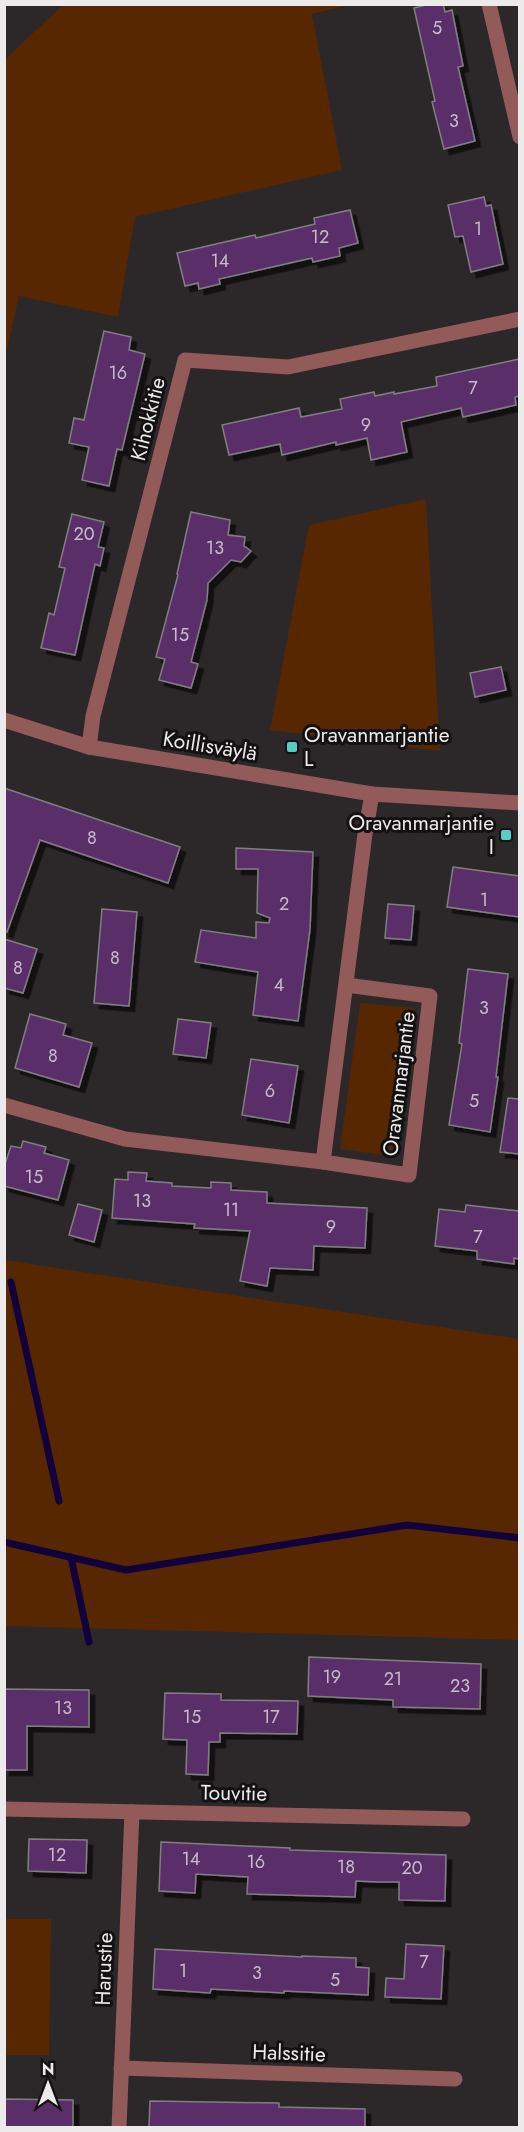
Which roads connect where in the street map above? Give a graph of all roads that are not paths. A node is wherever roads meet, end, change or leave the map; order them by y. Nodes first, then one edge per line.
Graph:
1 (489, 4) edge
2 (519, 137) edge
3 (519, 319) edge
4 (4, 720) edge
5 (89, 747) junction
6 (372, 794) junction
7 (519, 803) edge
8 (346, 985) junction
9 (4, 1105) edge
10 (323, 1162) junction
11 (4, 1809) edge
12 (132, 1812) junction
13 (463, 1819) dead end
14 (121, 2068) junction
15 (455, 2079) dead end
16 (119, 2127) edge

1 - 2 street
3 - 5 street, Kihokkitie
4 - 5 street, Koillisväylä
5 - 6 street, Koillisväylä
6 - 7 street, Koillisväylä
6 - 8 street
8 - 10 street
8 - 10 street, Oravanmarjantie
9 - 10 street, Oravanmarjantie
11 - 12 street, Touvitie
12 - 13 street, Touvitie
12 - 14 street, Harustie
14 - 15 street, Halssitie
14 - 16 street, Harustie

